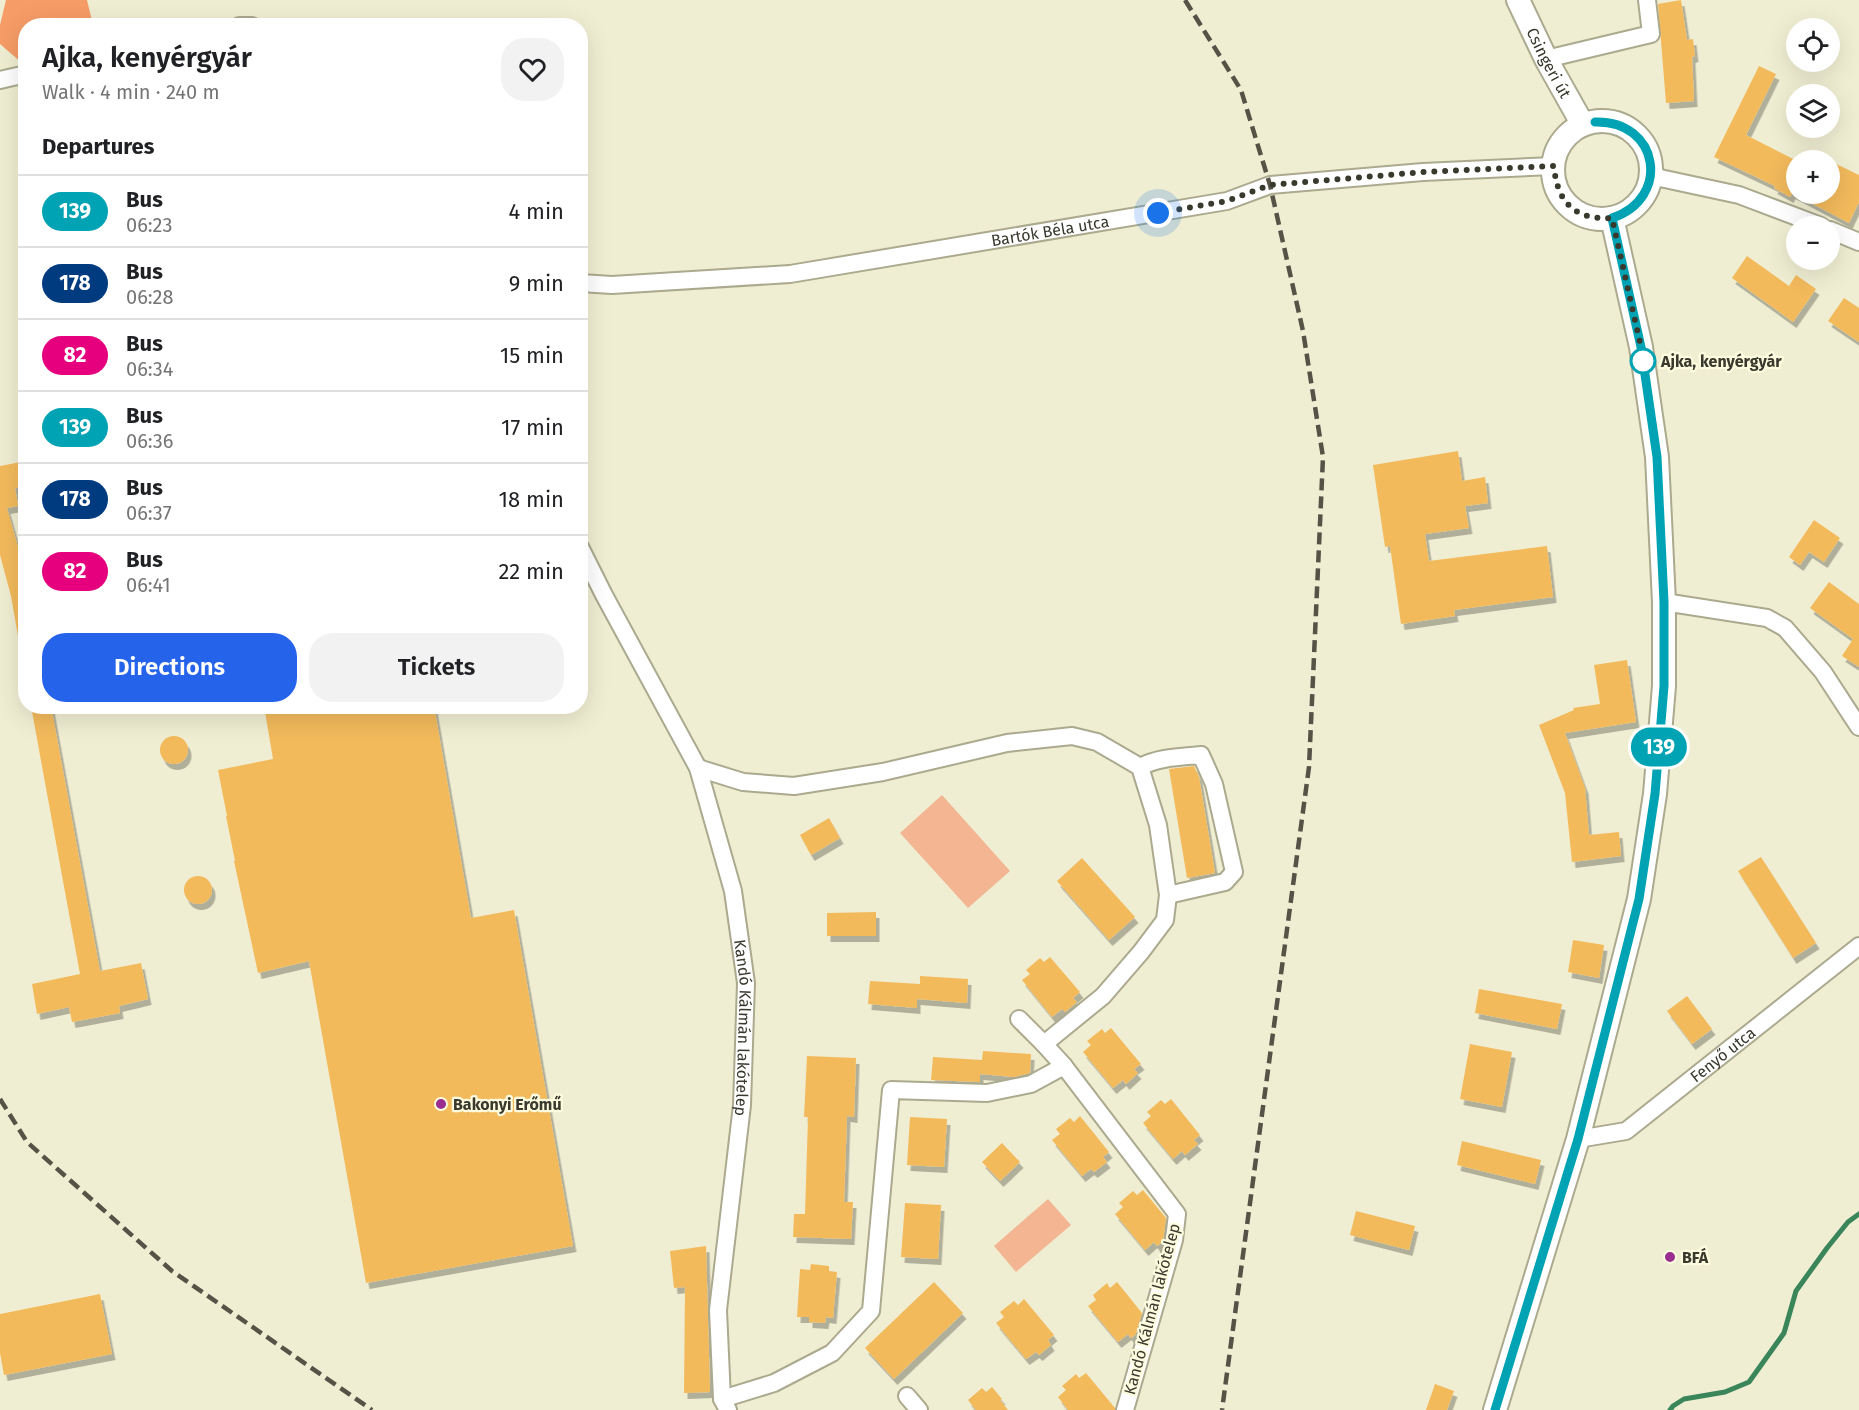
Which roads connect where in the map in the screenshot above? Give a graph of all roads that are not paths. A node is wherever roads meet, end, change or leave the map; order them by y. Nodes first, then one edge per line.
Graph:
1 (1518, 0) edge
2 (1647, 0) edge
3 (1546, 59) junction
4 (18, 76) edge
5 (0, 80) edge
6 (1583, 125) junction
7 (1554, 166) junction
8 (1651, 172) junction
9 (1794, 216) edge
10 (1612, 218) junction
11 (1840, 234) edge
12 (1859, 242) edge
13 (588, 284) edge
14 (588, 563) edge
15 (1664, 602) junction
16 (1859, 727) edge
17 (1140, 766) junction
18 (698, 768) junction
19 (1168, 895) junction
20 (1859, 946) edge
21 (1019, 1019) dead end
22 (1044, 1044) junction
23 (1064, 1066) junction
24 (1578, 1139) junction
25 (907, 1396) dead end
26 (725, 1405) edge
27 (920, 1410) edge
28 (1125, 1410) edge
29 (1495, 1410) edge

1 - 3 main road, Csingeri út
2 - 3 street
3 - 6 main road, Csingeri út
4 - 5 street
6 - 7 main road
6 - 8 main road
7 - 10 main road
7 - 13 street, Bartók Béla utca
8 - 9 street
8 - 10 main road
10 - 15 main road
11 - 12 street
14 - 18 street, Kandó Kálmán lakótelep
15 - 16 street
15 - 24 main road
17 - 18 street
17 - 19 street
17 - 19 street
18 - 26 street, Kandó Kálmán lakótelep
19 - 22 street
20 - 24 street, Fenyő utca
21 - 22 street, Kandó Kálmán lakótelep
22 - 23 street, Kandó Kálmán lakótelep
23 - 26 street, Kandó Kálmán lakótelep
23 - 28 street, Kandó Kálmán lakótelep
24 - 29 main road
25 - 27 street

